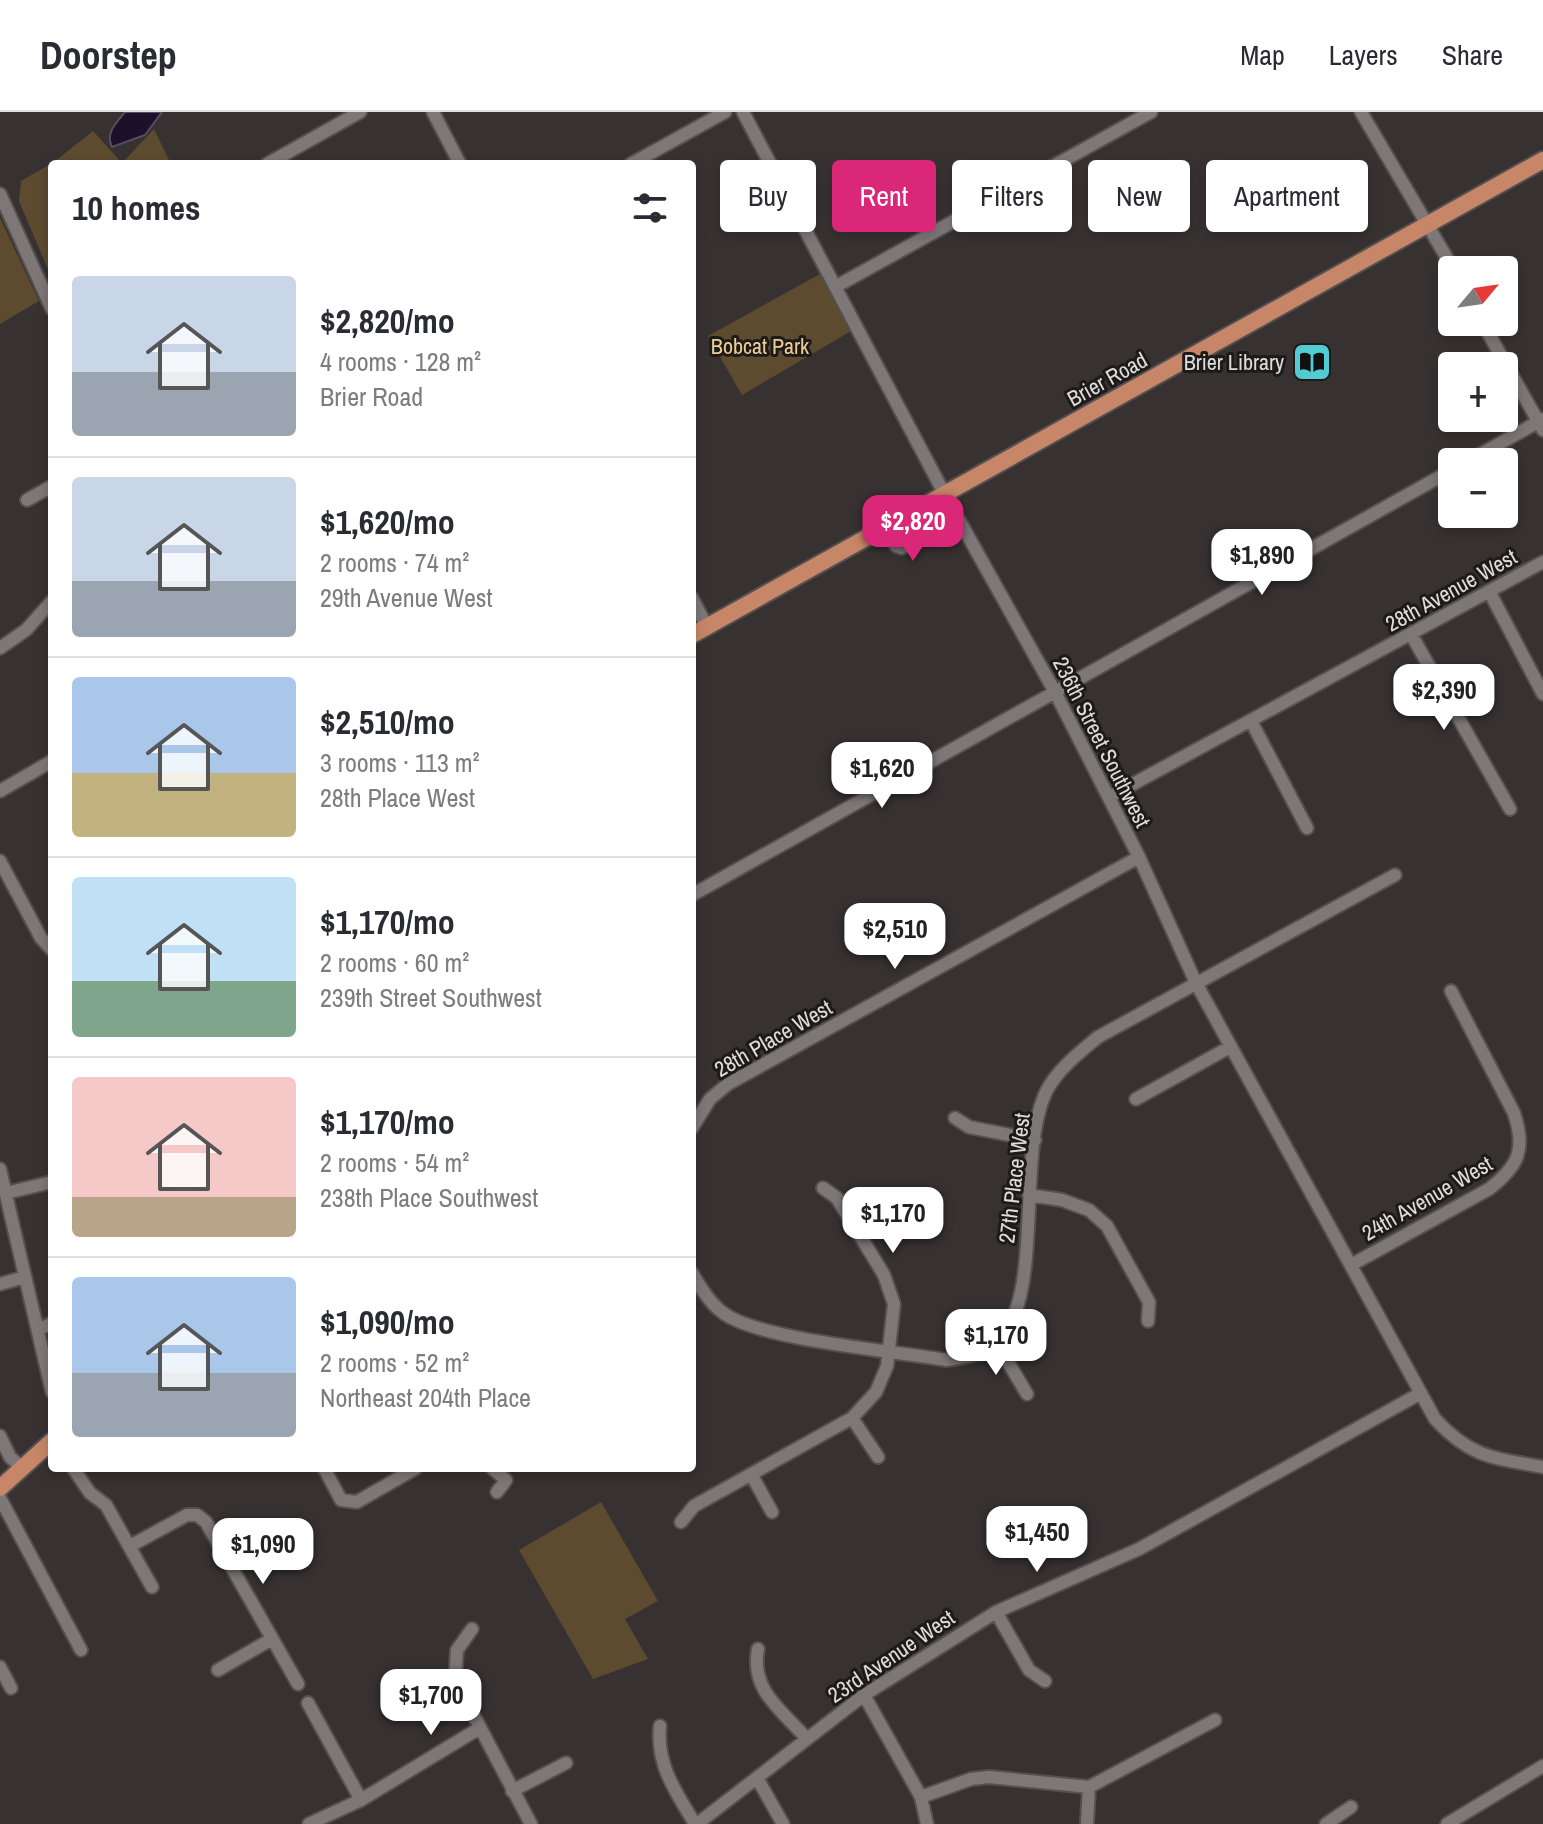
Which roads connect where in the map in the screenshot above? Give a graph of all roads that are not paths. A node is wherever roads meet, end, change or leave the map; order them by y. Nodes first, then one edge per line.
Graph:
1 (360, 112) edge
2 (433, 112) edge
3 (725, 112) edge
4 (743, 112) edge
5 (1151, 112) edge
6 (1361, 112) edge
7 (274, 160) edge
8 (458, 160) edge
9 (638, 160) edge
10 (1543, 160) edge
11 (0, 194) edge
12 (1426, 228) junction
13 (1445, 256) edge
14 (835, 287) junction
15 (48, 298) edge
16 (1490, 336) edge
17 (1542, 423) edge
18 (1494, 448) edge
19 (1438, 478) edge
20 (48, 488) edge
21 (944, 493) junction
22 (27, 500) dead end
23 (909, 522) junction
24 (890, 533) junction
25 (1543, 562) edge
26 (1489, 591) junction
27 (48, 605) edge
28 (696, 606) edge
29 (707, 627) junction
30 (696, 633) edge
31 (1412, 636) junction
32 (0, 648) edge
33 (1055, 692) junction
34 (1543, 694) edge
35 (1251, 721) junction
36 (48, 763) edge
37 (0, 791) edge
38 (1109, 797) junction
39 (1510, 809) dead end
40 (1307, 828) dead end
41 (1139, 857) junction
42 (0, 861) edge
43 (1395, 875) dead end
44 (696, 893) edge
45 (48, 946) edge
46 (1196, 983) junction
47 (1451, 991) dead end
48 (1230, 1047) junction
49 (1136, 1099) dead end
50 (955, 1118) dead end
51 (696, 1122) edge
52 (1035, 1140) junction
53 (0, 1169) edge
54 (48, 1183) edge
55 (823, 1188) dead end
56 (6, 1193) junction
57 (1029, 1195) junction
58 (1351, 1265) junction
59 (25, 1277) junction
60 (696, 1280) edge
61 (0, 1284) edge
62 (1148, 1321) dead end
63 (48, 1325) edge
64 (38, 1330) junction
65 (996, 1342) junction
66 (890, 1350) junction
67 (48, 1374) edge
68 (1421, 1393) junction
69 (1027, 1394) dead end
70 (852, 1418) junction
71 (0, 1436) edge
72 (48, 1445) edge
73 (878, 1457) dead end
74 (1543, 1467) edge
75 (22, 1468) junction
76 (76, 1472) edge
77 (326, 1472) edge
78 (409, 1472) edge
79 (497, 1472) edge
80 (751, 1474) junction
81 (0, 1488) edge
82 (497, 1492) dead end
83 (0, 1498) edge
84 (772, 1512) dead end
85 (681, 1522) dead end
86 (130, 1546) junction
87 (152, 1587) dead end
88 (996, 1612) junction
89 (472, 1629) dead end
90 (272, 1639) junction
91 (758, 1649) dead end
92 (81, 1650) dead end
93 (0, 1667) edge
94 (218, 1670) dead end
95 (1045, 1681) dead end
96 (298, 1684) dead end
97 (11, 1688) dead end
98 (864, 1695) junction
99 (308, 1703) dead end
100 (1215, 1720) dead end
101 (660, 1726) dead end
102 (478, 1729) junction
103 (807, 1739) junction
104 (566, 1763) dead end
105 (1543, 1766) edge
106 (757, 1778) junction
107 (1089, 1787) junction
108 (512, 1791) junction
109 (921, 1797) junction
110 (361, 1800) junction
111 (1351, 1807) dead end
112 (311, 1824) edge
113 (531, 1824) edge
114 (696, 1824) edge
115 (783, 1824) edge
116 (927, 1824) edge
117 (1087, 1824) edge
118 (1326, 1824) edge
119 (1447, 1824) edge

1 - 7 street
2 - 8 street
3 - 9 street
4 - 14 street, 236th Street Southwest
5 - 14 street
6 - 12 street
10 - 12 main road, Brier Road
11 - 15 street
12 - 13 street
12 - 21 main road, Brier Road
14 - 21 street, 236th Street Southwest
16 - 17 street
17 - 18 street
19 - 33 street
20 - 22 street
21 - 23 main road, Brier Road
21 - 33 street, 236th Street Southwest
23 - 24 main road, Brier Road
23 - 24 street
24 - 29 main road, Brier Road
25 - 26 street, 28th Avenue West
26 - 31 street, 28th Avenue West
26 - 34 street
27 - 32 street
28 - 29 street
29 - 30 main road, Brier Road
31 - 35 street, 28th Avenue West
31 - 39 street
33 - 38 street, 236th Street Southwest
33 - 44 street
35 - 38 street, 28th Avenue West
35 - 40 street
36 - 37 street
38 - 41 street, 236th Street Southwest
41 - 46 street, 236th Street Southwest
41 - 51 street, 28th Place West
42 - 45 street
43 - 46 street, 27th Place West
46 - 48 street, 236th Street Southwest
46 - 52 street, 27th Place West
47 - 58 street, 24th Avenue West
48 - 49 street
48 - 58 street, 236th Street Southwest
50 - 52 street
52 - 57 street, 27th Place West
53 - 56 street
54 - 56 street
55 - 66 street
56 - 59 street
57 - 62 street
57 - 65 street, 27th Place West
58 - 68 street, 236th Street Southwest
59 - 61 street
59 - 64 street
60 - 66 street
63 - 64 street
64 - 67 street
65 - 66 street
65 - 69 street
66 - 70 street
68 - 74 street, 236th Street Southwest
68 - 88 street, 23rd Avenue West
70 - 73 street
70 - 80 street
71 - 75 street
72 - 75 main road
75 - 81 main road
76 - 86 street
77 - 78 street
79 - 82 street
80 - 84 street
80 - 85 street
83 - 92 street
86 - 87 street
86 - 90 street
88 - 95 street
88 - 98 street, 23rd Avenue West
89 - 102 street
90 - 94 street
90 - 96 street
91 - 103 street
93 - 97 street
98 - 103 street, 23rd Avenue West
98 - 109 street
99 - 110 street
100 - 107 street
101 - 114 street
102 - 108 street
102 - 110 street
103 - 106 street, 23rd Avenue West
104 - 108 street
105 - 119 street
106 - 114 street, 23rd Avenue West
106 - 115 street
107 - 109 street
107 - 117 street
108 - 113 street
109 - 116 street
110 - 112 street
111 - 118 street

